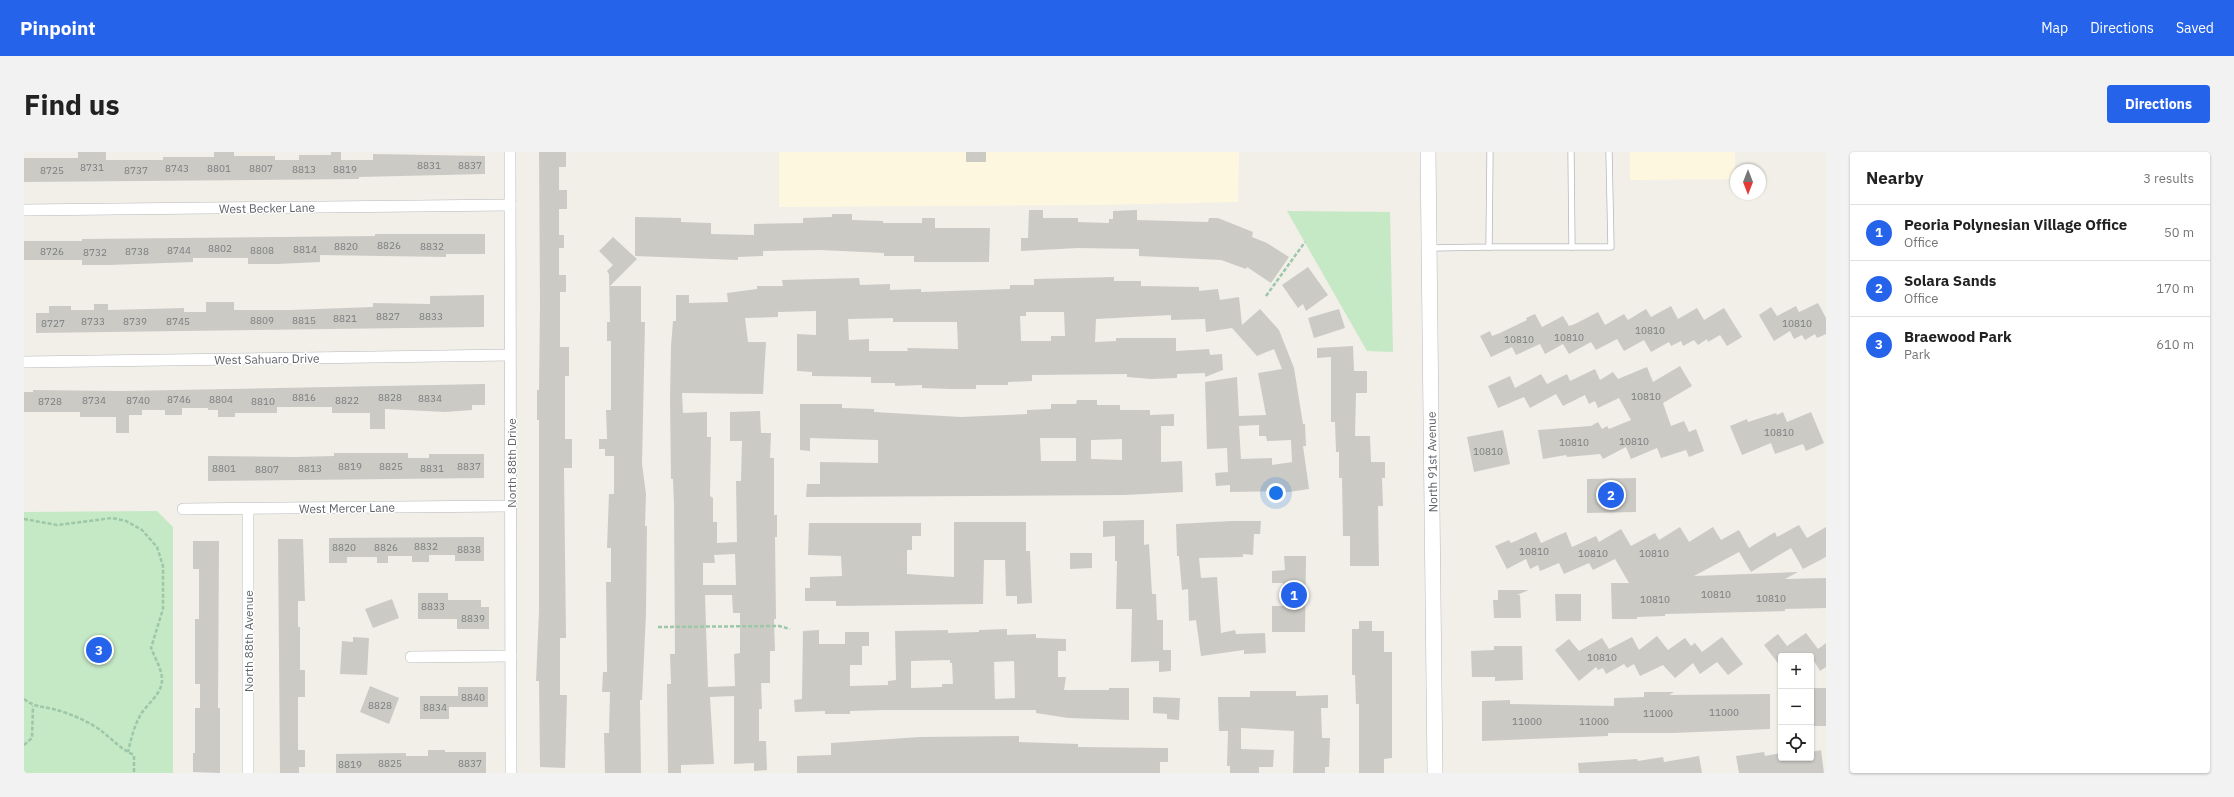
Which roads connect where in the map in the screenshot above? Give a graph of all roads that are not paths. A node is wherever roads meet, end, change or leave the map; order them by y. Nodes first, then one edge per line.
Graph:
1 (510, 152) edge
2 (1428, 152) edge
3 (1490, 152) edge
4 (1571, 152) edge
5 (1609, 152) edge
6 (510, 205) junction
7 (24, 210) edge
8 (1489, 247) junction
9 (1572, 247) junction
10 (1429, 248) junction
11 (510, 355) junction
12 (24, 362) edge
13 (511, 506) junction
14 (183, 509) dead end
15 (248, 509) junction
16 (511, 656) junction
17 (411, 657) dead end
18 (248, 773) edge
19 (511, 773) edge
20 (1435, 773) edge

1 - 6 street, North 88th Drive
2 - 10 main road, North 91st Avenue
3 - 8 lane
4 - 9 lane
5 - 9 lane
6 - 7 street, West Becker Lane
6 - 11 street, North 88th Drive
8 - 9 lane
8 - 10 lane
10 - 20 main road, North 91st Avenue
11 - 12 street, West Sahuaro Drive
11 - 13 street, North 88th Drive
13 - 15 street, West Mercer Lane
13 - 16 street, North 88th Drive
14 - 15 street, West Mercer Lane
15 - 18 street, North 88th Avenue
16 - 17 street
16 - 19 street, North 88th Drive

